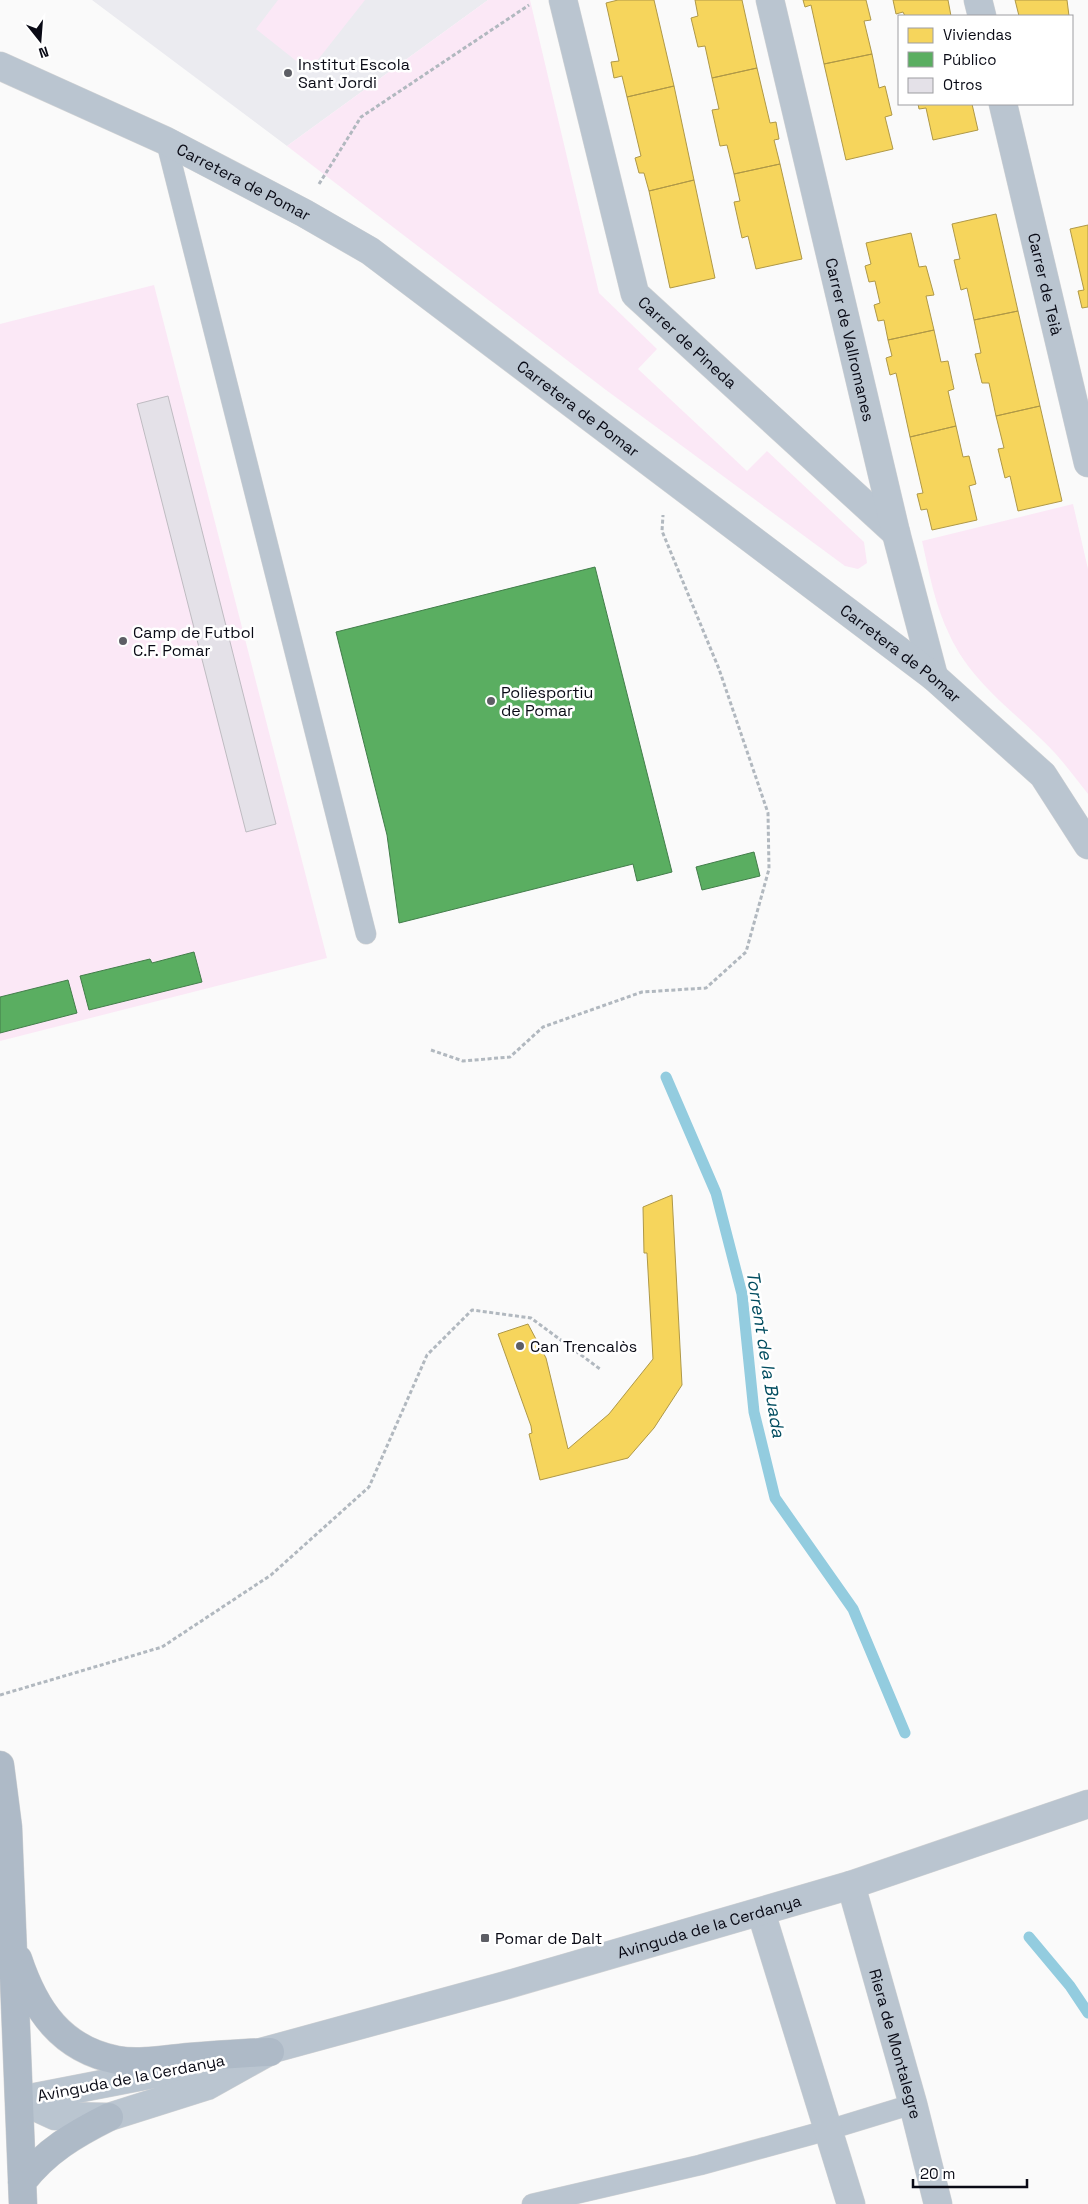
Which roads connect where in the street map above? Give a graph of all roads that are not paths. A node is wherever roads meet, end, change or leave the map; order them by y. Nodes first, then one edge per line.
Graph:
1 (563, 0) edge
2 (770, 0) edge
3 (978, 0) edge
4 (982, 15) edge
5 (0, 66) edge
6 (1003, 105) edge
7 (166, 141) junction
8 (1088, 464) edge
9 (896, 533) junction
10 (934, 677) junction
11 (1088, 845) edge
12 (366, 934) dead end
13 (0, 1765) edge
14 (1088, 1804) edge
15 (851, 1885) junction
16 (761, 1912) junction
17 (12, 1939) junction
18 (0, 2052) edge
19 (270, 2052) junction
20 (20, 2100) junction
21 (913, 2104) junction
22 (109, 2117) junction
23 (828, 2130) junction
24 (23, 2193) edge
25 (8, 2204) edge
26 (532, 2204) edge
27 (851, 2204) edge
28 (938, 2204) edge

1 - 9 street, Carrer de Pineda
2 - 9 street, Carrer de Vallromanes
3 - 4 street
5 - 7 street, Carretera de Pomar
6 - 8 street, Carrer de Teià
7 - 10 street, Carretera de Pomar
7 - 12 lane
9 - 10 street, Carrer de Vallromanes
10 - 11 street, Carretera de Pomar
13 - 17 street
14 - 15 street, Avinguda de la Cerdanya
15 - 16 street, Avinguda de la Cerdanya
15 - 21 street, Riera de Montalegre
16 - 19 street, Avinguda de la Cerdanya
16 - 23 street
17 - 19 street
17 - 20 street
18 - 20 street
19 - 20 street, Avinguda de la Cerdanya
19 - 22 street, Avinguda de la Cerdanya
20 - 22 street, Avinguda de la Cerdanya
20 - 24 street
20 - 25 street
21 - 23 lane
21 - 28 street, Riera de Montalegre
22 - 24 street
23 - 26 lane
23 - 27 street

